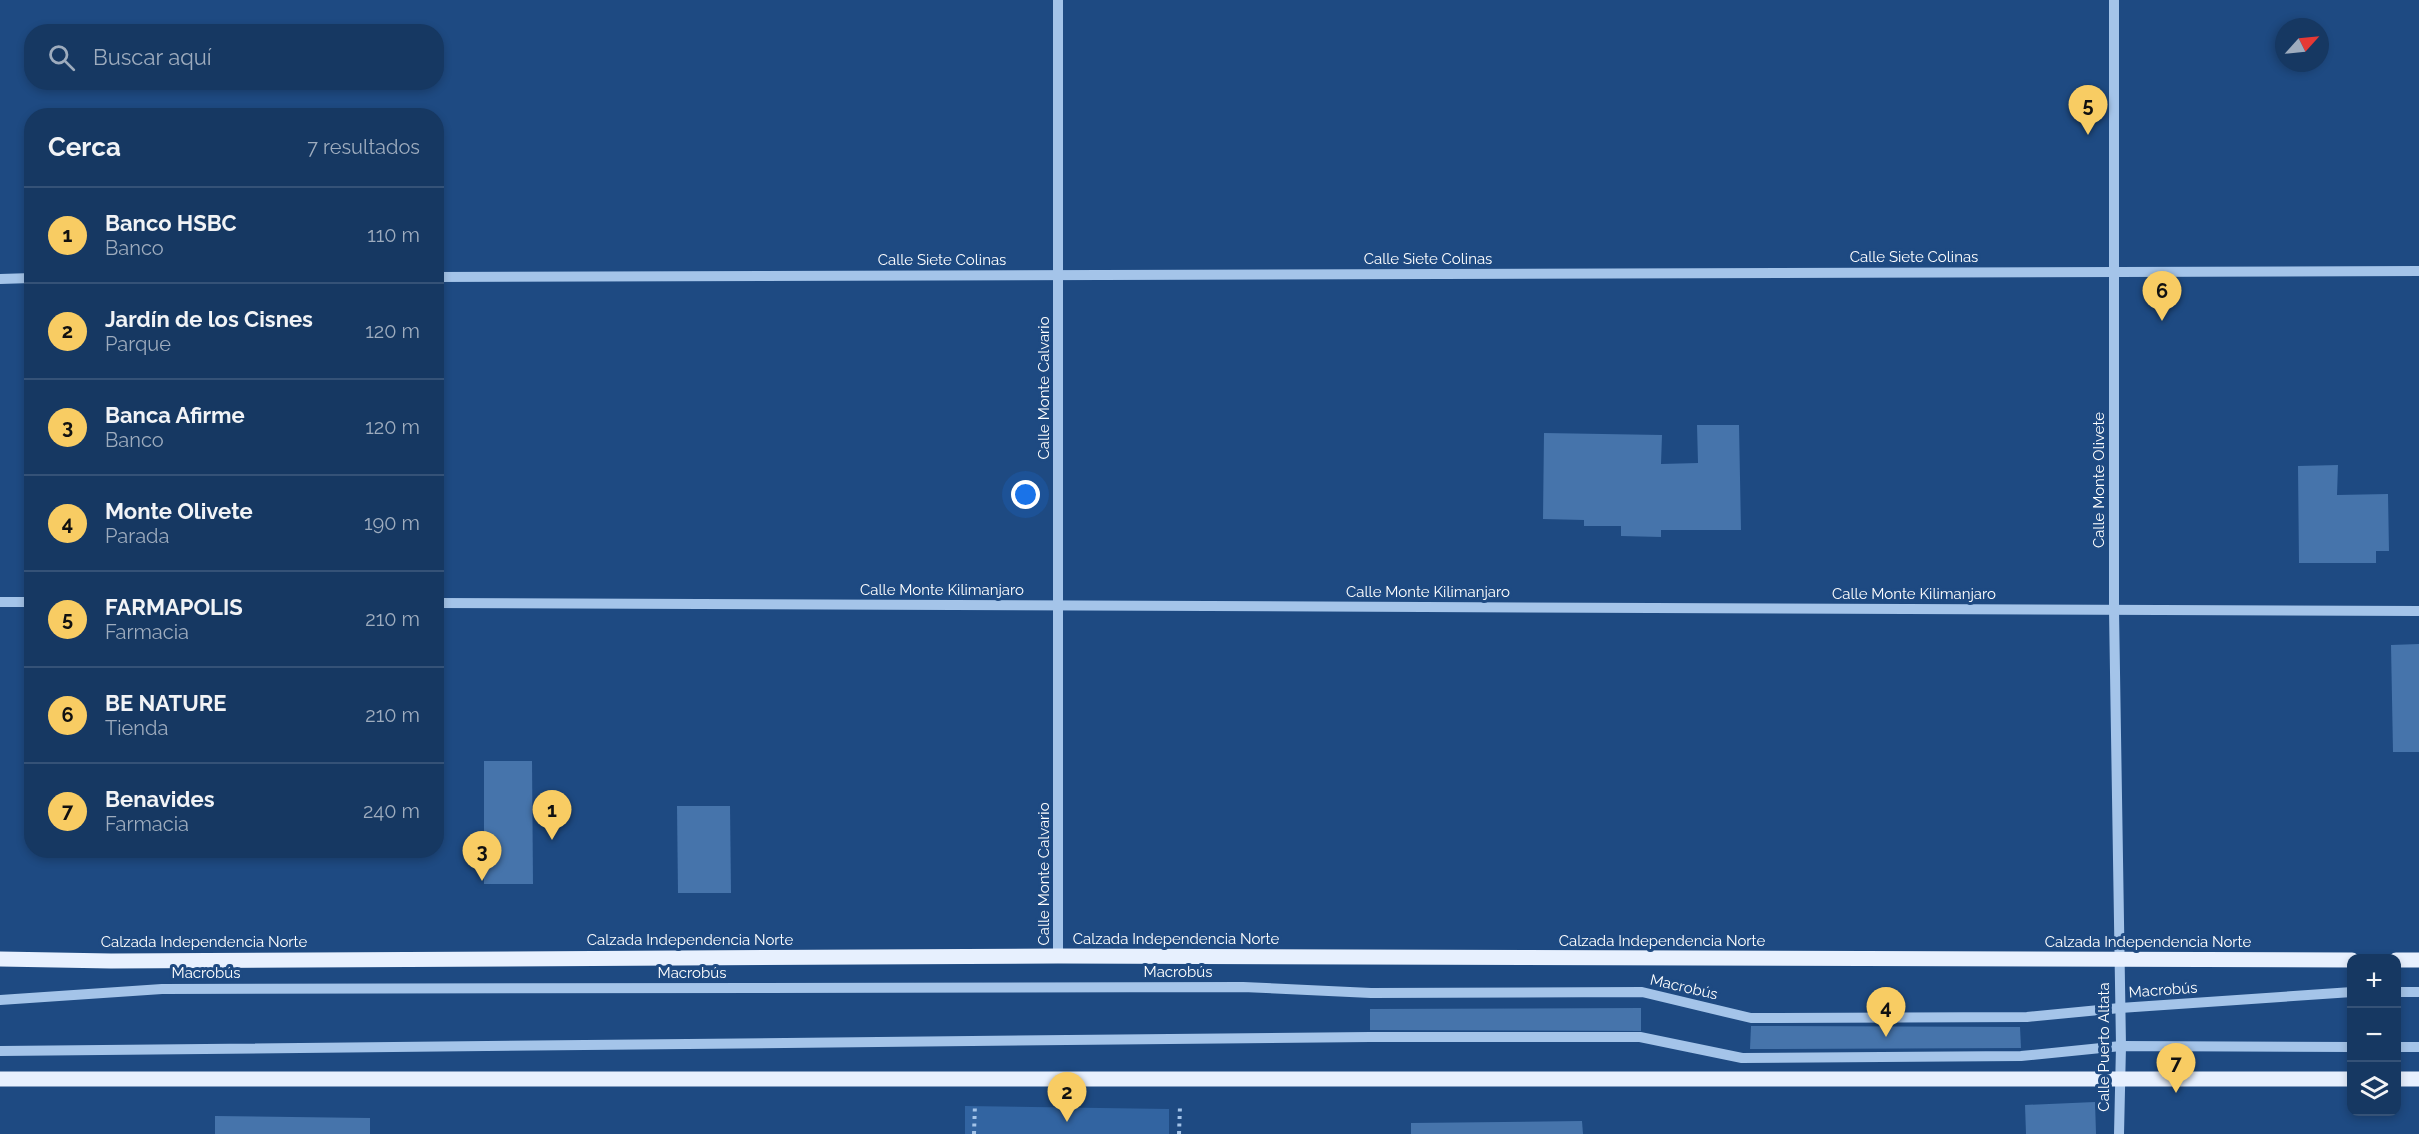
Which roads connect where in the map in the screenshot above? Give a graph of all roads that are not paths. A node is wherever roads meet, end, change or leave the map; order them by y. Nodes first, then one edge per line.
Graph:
1 (1058, 0) edge
2 (2114, 0) edge
3 (2419, 271) edge
4 (2114, 272) junction
5 (1059, 275) junction
6 (444, 277) edge
7 (24, 278) edge
8 (0, 279) edge
9 (0, 602) edge
10 (24, 602) edge
11 (444, 603) edge
12 (1060, 606) junction
13 (2114, 610) junction
14 (2419, 611) edge
15 (1058, 956) junction
16 (0, 959) edge
17 (2347, 960) edge
18 (2401, 960) edge
19 (2419, 960) edge
20 (2118, 961) junction
21 (2347, 992) edge
22 (2401, 992) edge
23 (2419, 992) edge
24 (0, 1000) edge
25 (2120, 1008) junction
26 (2121, 1046) junction
27 (2347, 1047) edge
28 (2401, 1047) edge
29 (2419, 1047) edge
30 (0, 1051) edge
31 (0, 1079) edge
32 (2120, 1079) junction
33 (2347, 1079) edge
34 (2401, 1079) edge
35 (2419, 1079) edge
36 (2119, 1134) edge

1 - 5 street, Calle Monte Calvario
2 - 4 street, Calle Monte Olivete
3 - 4 street, Calle Siete Colinas
4 - 5 street, Calle Siete Colinas
4 - 13 street, Calle Monte Olivete
5 - 6 street, Calle Siete Colinas
5 - 12 street, Calle Monte Calvario
7 - 8 street
9 - 10 street
11 - 12 street, Calle Monte Kilimanjaro
12 - 13 street, Calle Monte Kilimanjaro
12 - 15 street, Calle Monte Calvario
13 - 14 street, Calle Monte Kilimanjaro
13 - 20 street, Calle Monte Olivete
15 - 16 main road, Calzada Independencia Norte
15 - 20 main road, Calzada Independencia Norte
17 - 20 main road, Calzada Independencia Norte
18 - 19 main road
20 - 25 street, Calle Puerto Altata
21 - 25 street, Macrobús
22 - 23 street
24 - 25 street, Macrobús
25 - 26 street, Calle Puerto Altata
26 - 27 street
26 - 30 street
26 - 32 street, Calle Puerto Altata
28 - 29 street
31 - 32 main road
32 - 33 main road
32 - 36 street, Calle Puerto Altata
34 - 35 main road

